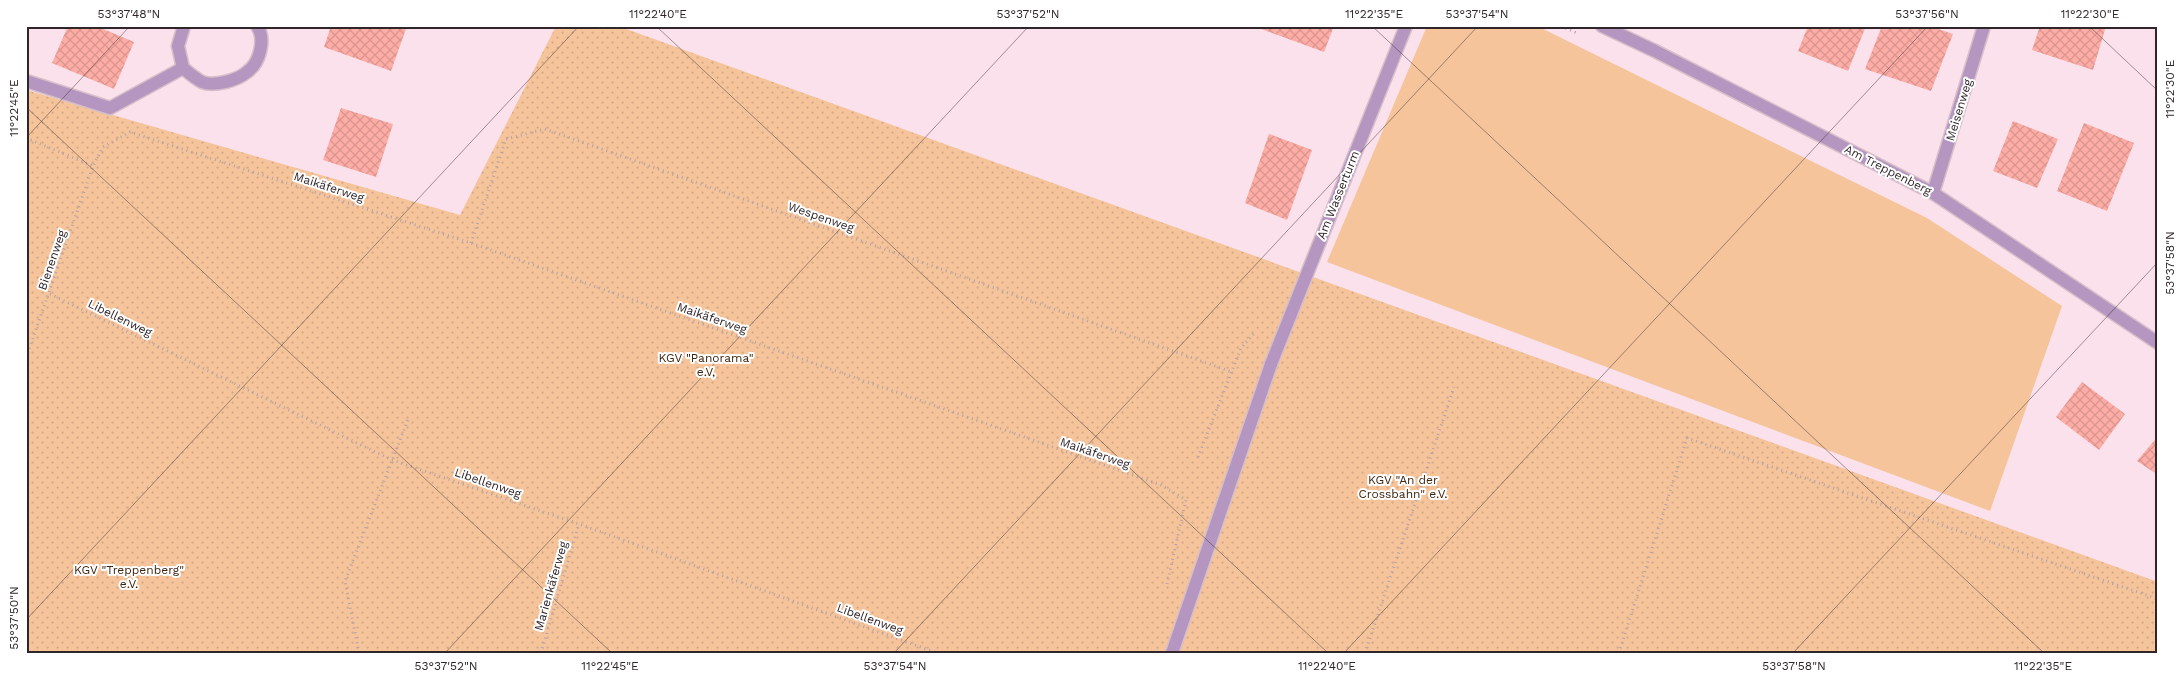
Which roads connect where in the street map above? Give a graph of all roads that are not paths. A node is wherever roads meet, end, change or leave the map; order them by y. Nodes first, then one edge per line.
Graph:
1 (184, 26) edge
2 (257, 26) edge
3 (1406, 26) edge
4 (1602, 26) edge
5 (1984, 26) edge
6 (183, 68) junction
7 (26, 81) edge
8 (1933, 193) junction
9 (2158, 343) edge
10 (1172, 653) edge

1 - 6 street
2 - 6 street
3 - 10 street, Am Wasserturm
4 - 8 street, Am Treppenberg
5 - 8 street, Meisenweg
6 - 7 street
8 - 9 street, Am Treppenberg

